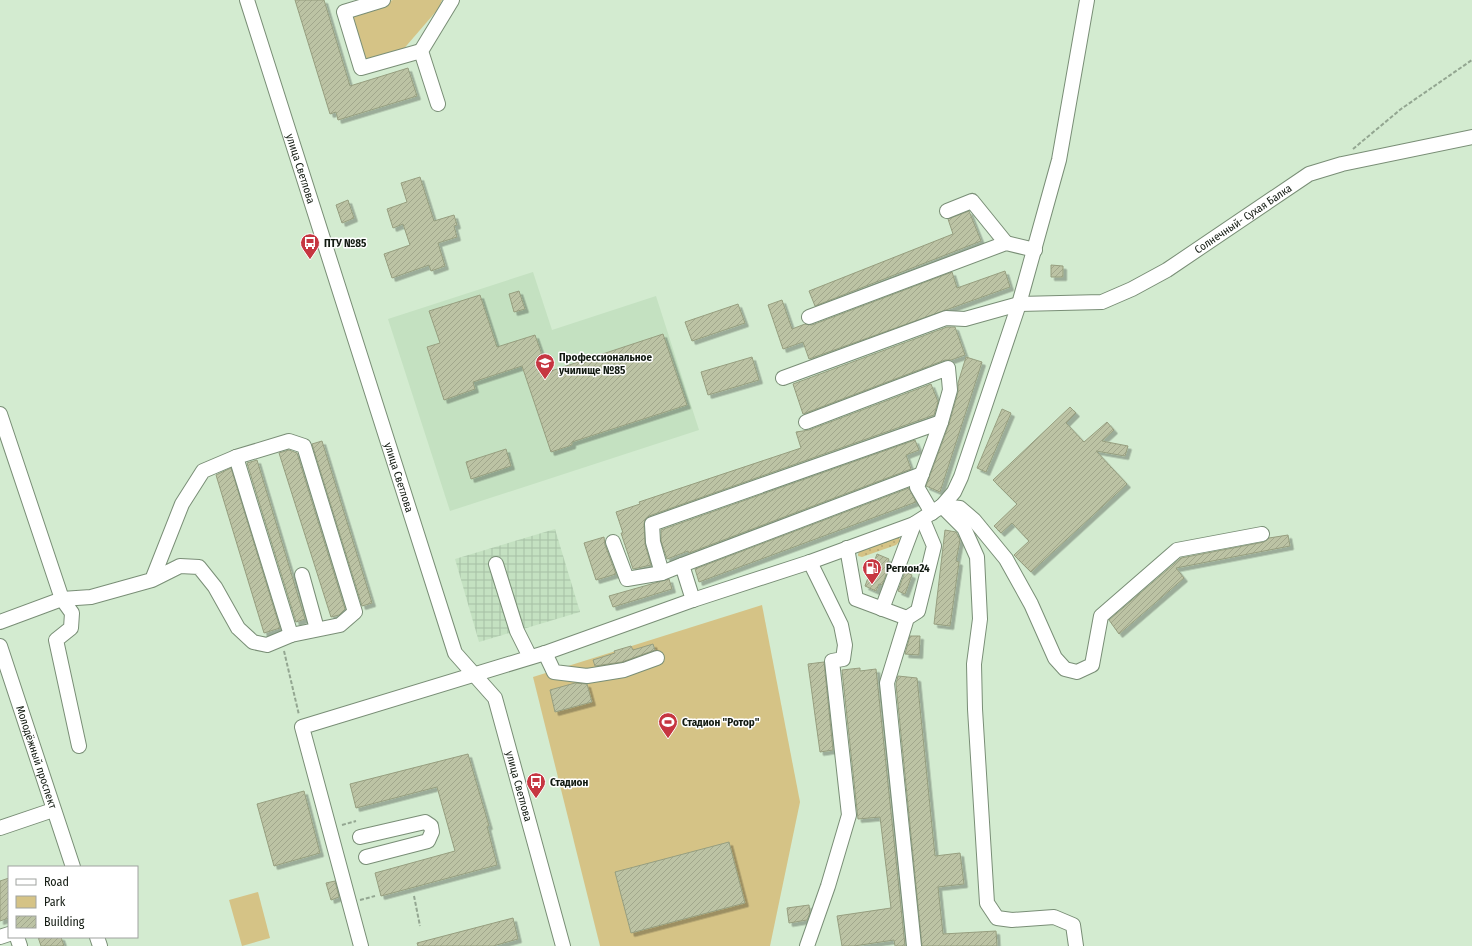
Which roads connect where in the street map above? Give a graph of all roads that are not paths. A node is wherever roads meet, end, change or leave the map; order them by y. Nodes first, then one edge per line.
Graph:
1 (247, 0) edge
2 (384, 0) edge
3 (452, 0) edge
4 (1087, 0) edge
5 (421, 51) junction
6 (438, 104) dead end
7 (1472, 137) edge
8 (947, 211) dead end
9 (1006, 243) junction
10 (1035, 250) junction
11 (1019, 304) junction
12 (809, 316) dead end
13 (783, 378) dead end
14 (0, 414) edge
15 (806, 422) dead end
16 (941, 422) junction
17 (236, 457) junction
18 (922, 474) junction
19 (928, 516) junction
20 (1262, 534) dead end
21 (613, 542) dead end
22 (846, 548) junction
23 (810, 562) junction
24 (496, 564) dead end
25 (682, 565) junction
26 (662, 573) junction
27 (302, 575) dead end
28 (152, 580) junction
29 (62, 599) junction
30 (693, 600) junction
31 (882, 609) junction
32 (907, 618) junction
33 (0, 622) edge
34 (317, 629) junction
35 (286, 637) junction
36 (0, 646) edge
37 (545, 653) junction
38 (530, 657) junction
39 (657, 658) dead end
40 (476, 674) junction
41 (79, 746) dead end
42 (53, 810) junction
43 (0, 828) edge
44 (360, 837) dead end
45 (366, 857) dead end
46 (73, 866) edge
47 (361, 946) edge
48 (563, 946) edge
49 (807, 946) edge
50 (914, 946) edge
51 (1076, 946) edge

1 - 40 street, улица Светлова
2 - 5 street
3 - 5 street
4 - 10 street
5 - 6 street
7 - 11 street, Солнечный- Сухая Балка
8 - 9 street
9 - 10 street
9 - 12 street
10 - 11 street
11 - 13 street, Солнечный- Сухая Балка
11 - 19 street
14 - 29 street
15 - 16 street
16 - 18 street
16 - 26 street
17 - 28 street
17 - 34 street
17 - 35 street
18 - 19 street
18 - 25 street
19 - 20 street
19 - 22 street
19 - 31 street
19 - 32 street
19 - 51 street
21 - 26 street
22 - 23 street
22 - 31 street
23 - 30 street
23 - 49 street
24 - 38 street
25 - 26 street
25 - 30 street
27 - 34 street
28 - 29 street
28 - 35 street
29 - 33 street
29 - 41 street
30 - 37 street
31 - 32 street
32 - 50 street
34 - 35 street
36 - 42 street, Молодёжный проспект
37 - 38 street
37 - 39 street
38 - 40 street
40 - 47 street
40 - 48 street, улица Светлова
42 - 43 street
42 - 46 street, Молодёжный проспект
44 - 45 street

